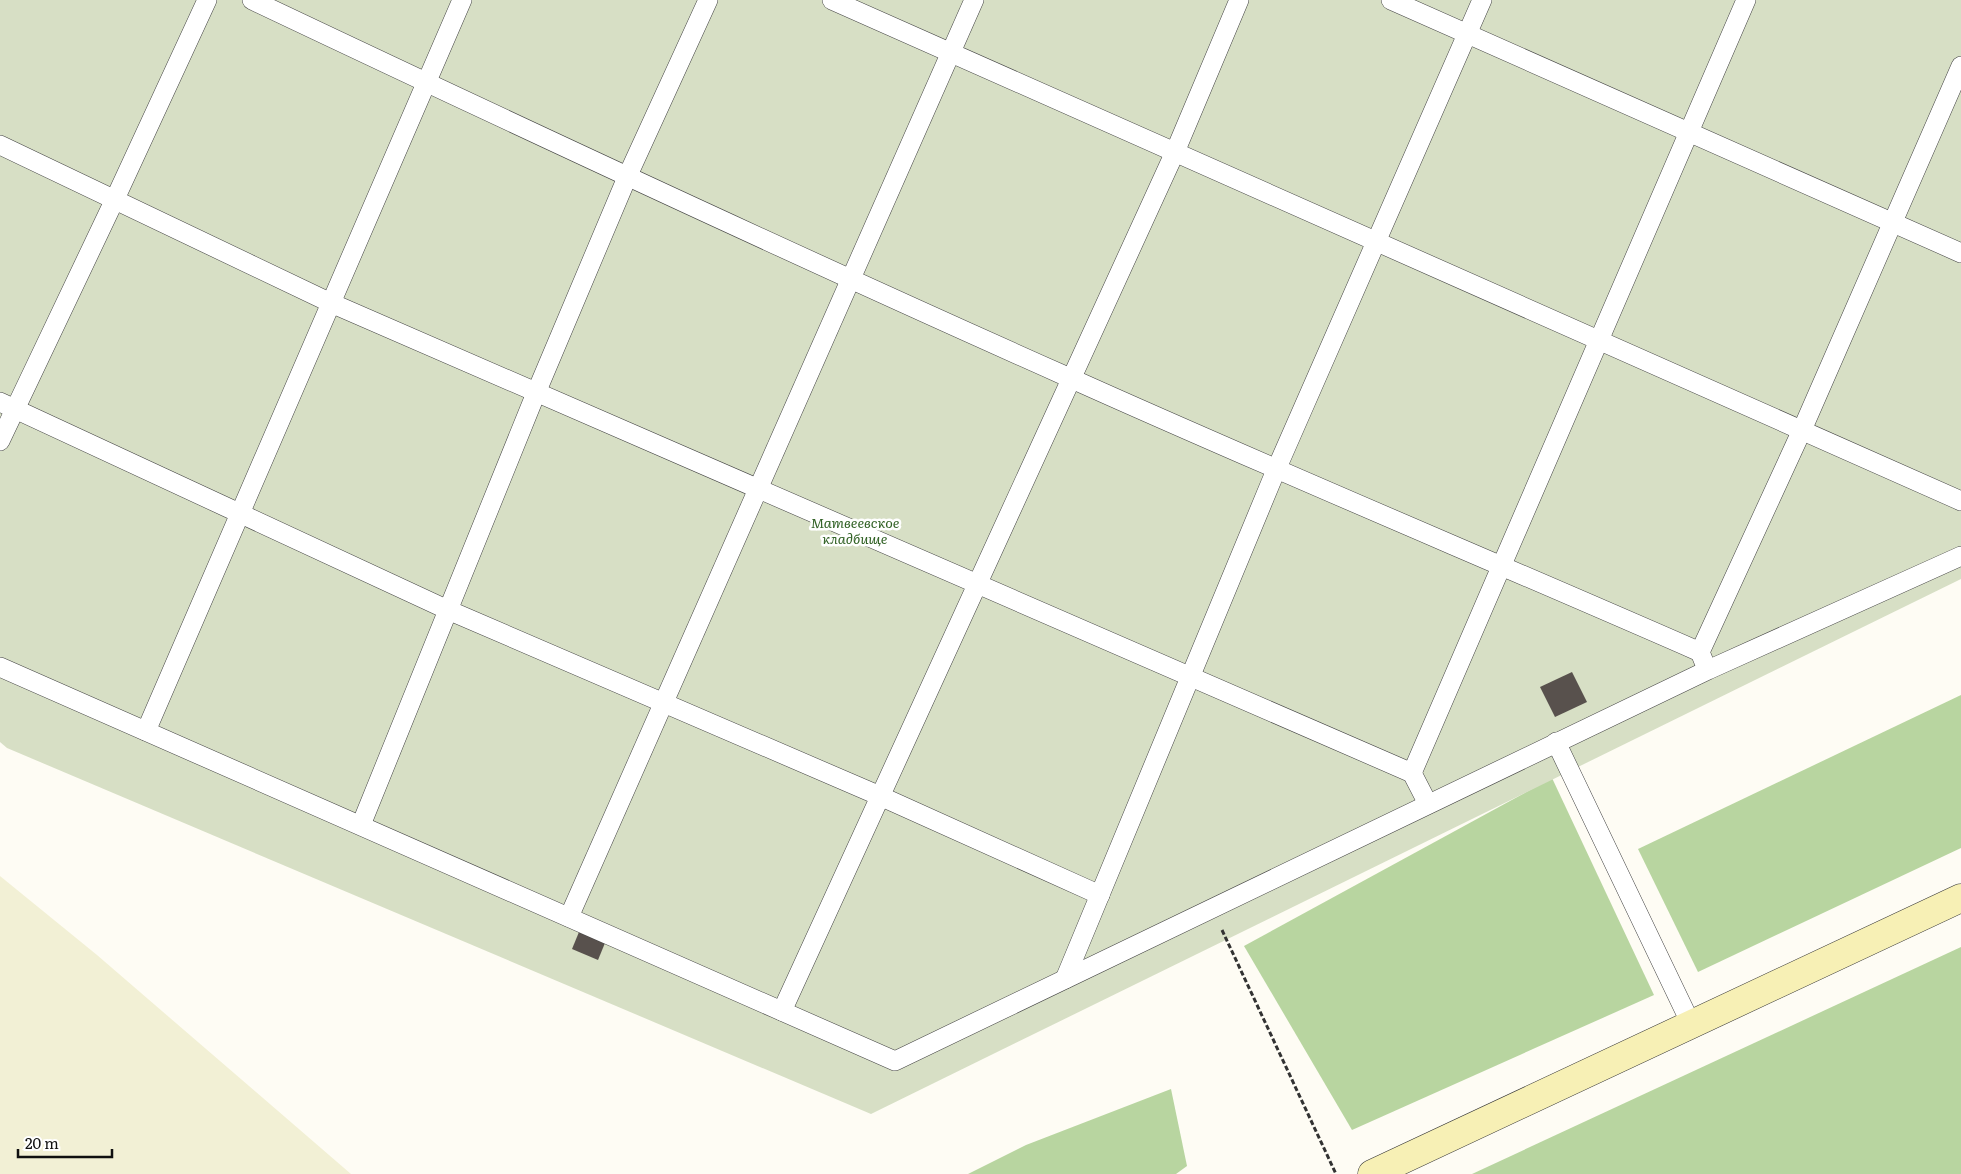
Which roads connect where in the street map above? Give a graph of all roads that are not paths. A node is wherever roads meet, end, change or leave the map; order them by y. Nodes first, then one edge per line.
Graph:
1 (207, 0) edge
2 (252, 0) edge
3 (462, 0) edge
4 (708, 0) edge
5 (832, 0) edge
6 (974, 0) edge
7 (1239, 0) edge
8 (1390, 0) edge
9 (1482, 0) edge
10 (1746, 0) edge
11 (1468, 34) junction
12 (950, 52) junction
13 (1961, 66) edge
14 (426, 82) junction
15 (1689, 133) junction
16 (0, 145) edge
17 (1175, 152) junction
18 (628, 175) junction
19 (116, 199) junction
20 (1893, 223) junction
21 (1376, 242) junction
22 (1961, 253) edge
23 (850, 279) junction
24 (332, 303) junction
25 (1599, 340) junction
26 (1071, 379) junction
27 (536, 393) junction
28 (8, 406) edge
29 (1802, 430) junction
30 (0, 441) edge
31 (1276, 470) junction
32 (758, 489) junction
33 (1961, 501) edge
34 (240, 514) junction
35 (1961, 556) edge
36 (1502, 565) junction
37 (977, 584) junction
38 (448, 610) junction
39 (1700, 652) junction
40 (0, 667) edge
41 (1708, 670) junction
42 (1190, 677) junction
43 (663, 703) junction
44 (146, 731) junction
45 (1556, 742) junction
46 (1412, 773) junction
47 (880, 796) junction
48 (1428, 804) junction
49 (360, 826) junction
50 (1100, 895) junction
51 (1961, 898) edge
52 (569, 917) junction
53 (1065, 980) junction
54 (782, 1011) junction
55 (1691, 1024) junction
56 (1372, 1174) edge

1 - 19 lane
2 - 14 lane
3 - 14 lane
4 - 18 lane
5 - 12 lane
6 - 12 lane
7 - 17 lane
8 - 11 lane
9 - 11 lane
10 - 15 lane
11 - 15 lane
11 - 21 lane
12 - 17 lane
12 - 23 lane
13 - 20 lane
14 - 18 lane
14 - 24 lane
15 - 20 lane
15 - 25 lane
16 - 19 lane
17 - 21 lane
17 - 26 lane
18 - 23 lane
18 - 27 lane
19 - 24 lane
19 - 28 lane
20 - 22 lane
20 - 29 lane
21 - 25 lane
21 - 31 lane
23 - 26 lane
23 - 32 lane
24 - 27 lane
24 - 34 lane
25 - 29 lane
25 - 36 lane
26 - 31 lane
26 - 37 lane
27 - 32 lane
27 - 38 lane
28 - 30 lane
28 - 34 lane
29 - 33 lane
29 - 39 lane
31 - 36 lane
31 - 42 lane
32 - 37 lane
32 - 43 lane
34 - 38 lane
34 - 44 lane
35 - 41 lane
36 - 39 lane
36 - 46 lane
37 - 42 lane
37 - 47 lane
38 - 43 lane
38 - 49 lane
39 - 41 lane
40 - 44 lane
41 - 45 lane
42 - 46 lane
42 - 50 lane
43 - 47 lane
43 - 52 lane
44 - 49 lane
45 - 48 lane
45 - 55 lane
46 - 48 lane
47 - 50 lane
47 - 54 lane
48 - 53 lane
49 - 52 lane
50 - 53 lane
51 - 55 street
52 - 54 lane
53 - 54 lane
55 - 56 street

